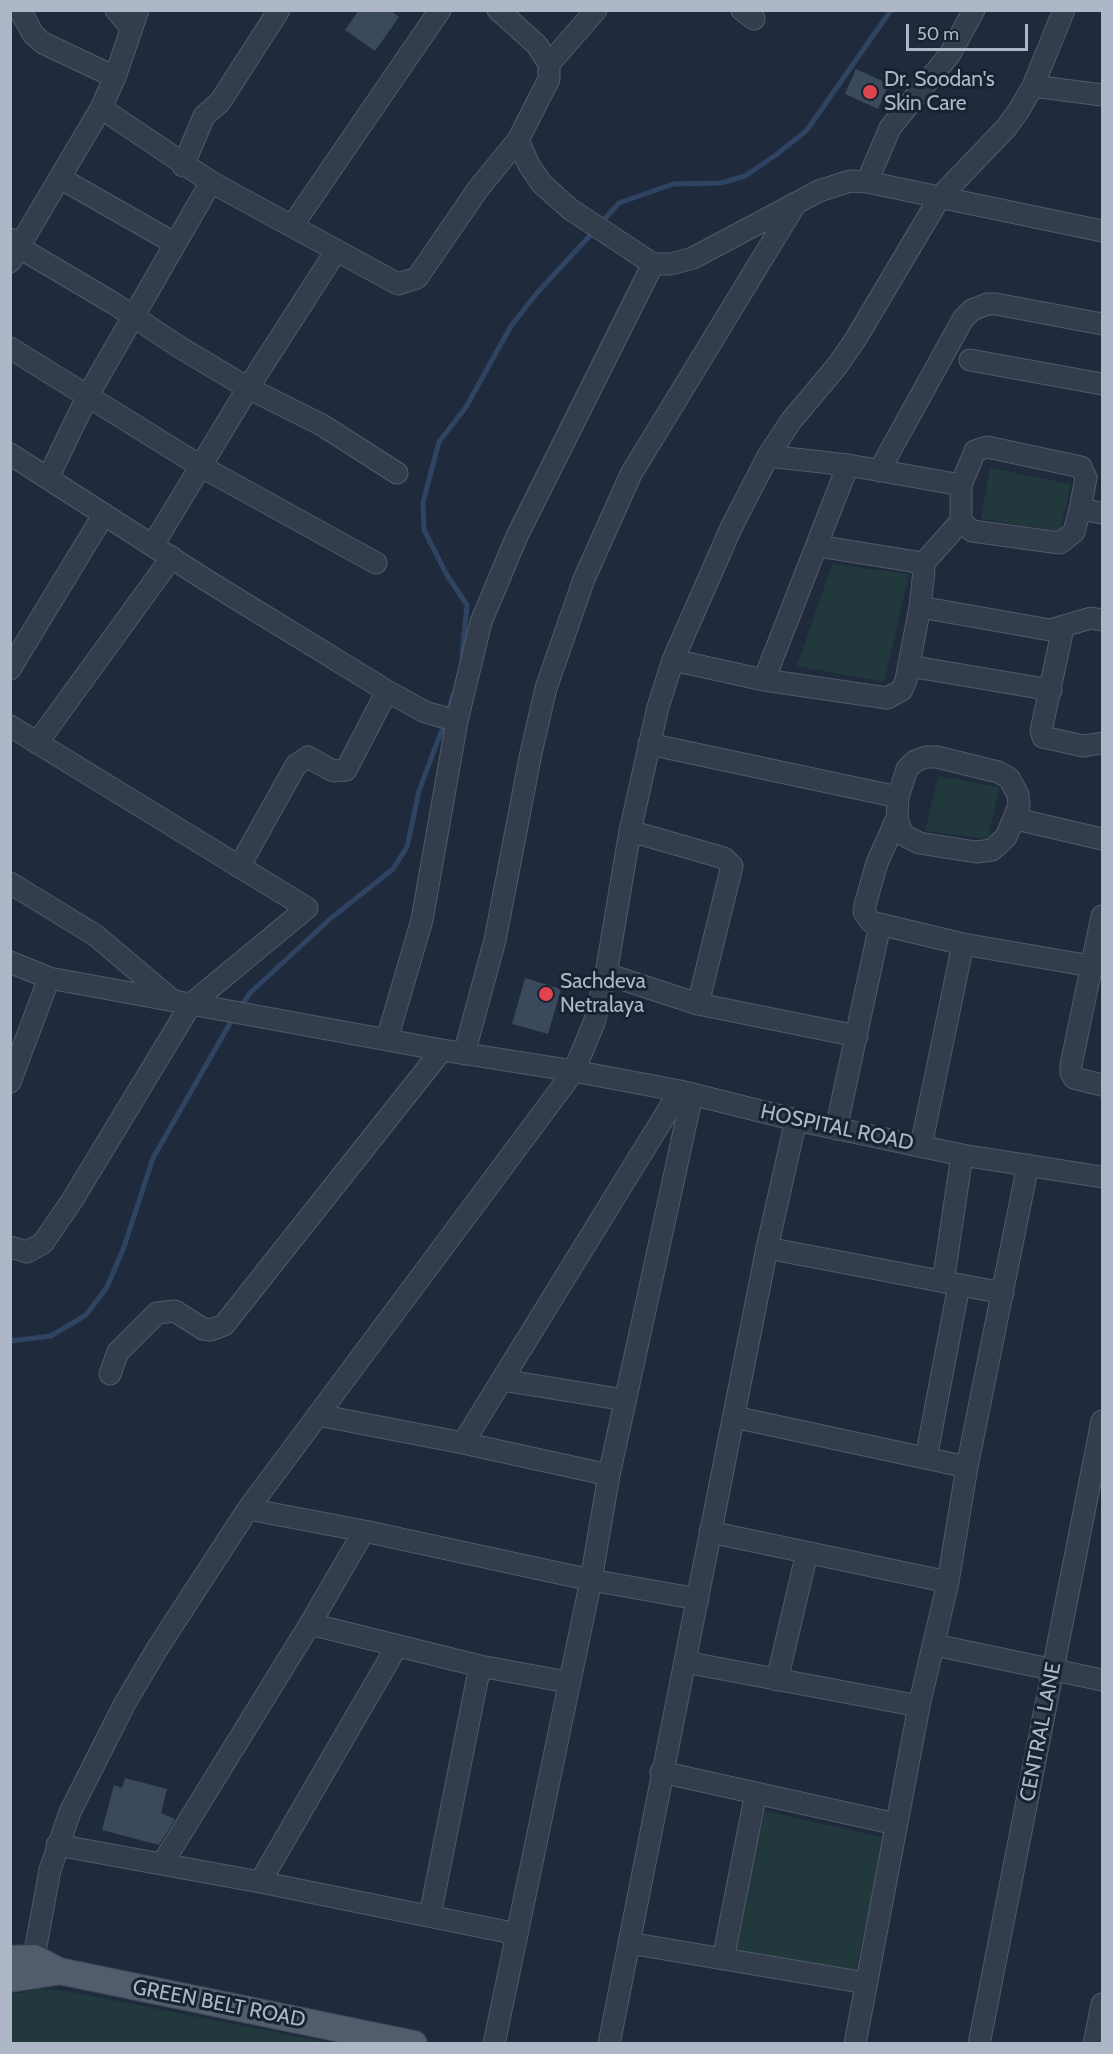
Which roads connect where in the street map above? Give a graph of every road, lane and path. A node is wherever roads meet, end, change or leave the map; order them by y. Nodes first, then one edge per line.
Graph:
1 (20, 10) edge
2 (116, 10) edge
3 (279, 10) edge
4 (440, 10) edge
5 (498, 10) edge
6 (596, 10) edge
7 (974, 10) edge
8 (1064, 10) edge
9 (134, 19) edge
10 (549, 64) junction
11 (115, 77) junction
12 (1033, 86) junction
13 (1102, 95) edge
14 (101, 108) junction
15 (518, 140) junction
16 (183, 166) junction
17 (60, 178) junction
18 (211, 182) junction
19 (867, 182) junction
20 (940, 197) junction
21 (796, 203) junction
22 (292, 226) junction
23 (1102, 231) edge
24 (174, 243) junction
25 (14, 249) edge
26 (336, 251) junction
27 (652, 264) junction
28 (134, 316) junction
29 (1102, 324) edge
30 (10, 348) edge
31 (970, 360) dead end
32 (1102, 384) edge
33 (248, 388) junction
34 (88, 395) junction
35 (10, 454) edge
36 (768, 456) junction
37 (848, 465) junction
38 (202, 467) junction
39 (879, 471) junction
40 (397, 473) dead end
41 (48, 478) junction
42 (961, 485) junction
43 (1080, 509) junction
44 (1102, 513) edge
45 (104, 514) junction
46 (961, 521) junction
47 (153, 545) junction
48 (818, 546) junction
49 (172, 557) junction
50 (376, 563) dead end
51 (922, 566) junction
52 (920, 608) junction
53 (1102, 620) edge
54 (1063, 628) junction
55 (673, 660) junction
56 (909, 666) junction
57 (10, 669) edge
58 (764, 680) junction
59 (1051, 690) junction
60 (387, 691) junction
61 (454, 720) junction
62 (10, 726) edge
63 (1102, 740) edge
64 (38, 743) junction
65 (649, 744) junction
66 (898, 797) junction
67 (897, 818) junction
68 (1016, 819) junction
69 (630, 831) junction
70 (1102, 839) edge
71 (239, 867) junction
72 (10, 883) edge
73 (1102, 916) edge
74 (880, 925) junction
75 (963, 944) junction
76 (10, 963) edge
77 (1091, 966) junction
78 (606, 974) junction
79 (46, 977) junction
80 (10, 978) edge
81 (190, 1004) junction
82 (698, 1004) junction
83 (857, 1036) junction
84 (387, 1039) junction
85 (442, 1050) junction
86 (464, 1054) junction
87 (574, 1071) junction
88 (10, 1082) edge
89 (1102, 1085) edge
90 (686, 1093) junction
91 (796, 1120) junction
92 (836, 1129) junction
93 (921, 1146) junction
94 (962, 1155) junction
95 (1028, 1165) junction
96 (1102, 1178) edge
97 (10, 1247) edge
98 (767, 1248) junction
99 (951, 1283) junction
100 (1003, 1293) junction
101 (111, 1374) dead end
102 (502, 1380) junction
103 (625, 1400) junction
104 (318, 1415) junction
105 (734, 1417) junction
106 (1102, 1421) edge
107 (463, 1443) junction
108 (926, 1458) junction
109 (967, 1467) junction
110 (609, 1475) junction
111 (248, 1509) junction
112 (364, 1531) junction
113 (710, 1532) junction
114 (807, 1553) junction
115 (591, 1580) junction
116 (948, 1582) junction
117 (698, 1599) junction
118 (310, 1624) junction
119 (935, 1645) junction
120 (398, 1646) junction
121 (685, 1662) junction
122 (480, 1666) junction
123 (1053, 1671) junction
124 (777, 1680) junction
125 (1102, 1680) edge
126 (567, 1682) junction
127 (919, 1707) junction
128 (662, 1772) junction
129 (756, 1793) junction
130 (896, 1824) junction
131 (57, 1845) junction
132 (162, 1864) junction
133 (260, 1882) junction
134 (430, 1915) junction
135 (517, 1934) junction
136 (629, 1943) junction
137 (723, 1959) junction
138 (21, 1968) edge
139 (867, 1983) junction
140 (1102, 2004) edge
141 (1098, 2038) edge
142 (380, 2040) edge
143 (414, 2043) edge
144 (494, 2043) edge
145 (609, 2043) edge
146 (855, 2043) edge
147 (979, 2043) edge

1 - 11 street
2 - 9 street
3 - 16 street
4 - 22 street
5 - 10 street
6 - 10 street
7 - 19 street
8 - 12 street
9 - 11 street
10 - 15 street
11 - 14 street
12 - 13 street
12 - 20 street
14 - 16 street
14 - 17 street
15 - 26 street
15 - 27 street
16 - 18 street
17 - 24 street
17 - 25 street
18 - 22 street
18 - 24 street
19 - 20 street
19 - 21 street
20 - 23 street
20 - 36 street
21 - 27 street
21 - 86 street
22 - 26 street
24 - 28 street
25 - 28 street
26 - 33 street
27 - 61 street
28 - 33 street
28 - 34 street
29 - 39 street
30 - 34 street
31 - 32 street
33 - 38 street
33 - 40 street
34 - 38 street
34 - 41 street
35 - 41 street
36 - 37 street
36 - 55 street
37 - 39 street
37 - 48 street
38 - 47 street
38 - 50 street
39 - 42 street
41 - 45 street
42 - 43 street
42 - 46 street
43 - 44 street
43 - 46 street
45 - 47 street
45 - 57 street
46 - 51 street
47 - 49 street
48 - 51 street
48 - 58 street
49 - 60 street
49 - 64 street
51 - 52 street
52 - 54 street
52 - 56 street
53 - 54 street
54 - 59 street
55 - 58 street
55 - 65 street
56 - 58 street
56 - 59 street
59 - 63 street
60 - 61 street
60 - 71 street
61 - 84 street
62 - 64 street
64 - 71 street
65 - 66 street
65 - 69 street
66 - 67 street
66 - 68 street
67 - 68 street
67 - 74 street
68 - 70 street
69 - 78 street
69 - 82 street
71 - 81 street
72 - 81 street
73 - 77 street
74 - 75 street
74 - 83 street
75 - 77 street
75 - 93 street
76 - 79 street
77 - 89 street
78 - 82 street
78 - 87 street
79 - 80 street
79 - 81 street, HOSPITAL ROAD
79 - 88 street
81 - 84 street, HOSPITAL ROAD
81 - 97 street
82 - 83 street
83 - 92 street
84 - 85 street, HOSPITAL ROAD
85 - 86 street, HOSPITAL ROAD
85 - 101 street
86 - 87 street, HOSPITAL ROAD
87 - 90 street, HOSPITAL ROAD
87 - 104 street
90 - 91 street, HOSPITAL ROAD
90 - 102 street
90 - 103 street
91 - 92 street, HOSPITAL ROAD
91 - 98 street
92 - 93 street, HOSPITAL ROAD
93 - 94 street, HOSPITAL ROAD
94 - 95 street, HOSPITAL ROAD
94 - 99 street
95 - 96 street, HOSPITAL ROAD
95 - 100 street
98 - 99 street
98 - 105 street
99 - 100 street
99 - 108 street
100 - 109 street
102 - 103 street
102 - 107 street
103 - 110 street
104 - 107 street
104 - 111 street
105 - 108 street
105 - 113 street
106 - 123 street, CENTRAL LANE
107 - 110 street
108 - 109 street
109 - 116 street
110 - 115 street
111 - 112 street
111 - 131 street
112 - 115 street
112 - 118 street
113 - 114 street
113 - 117 street
114 - 116 street
114 - 124 street
115 - 117 street
115 - 126 street
116 - 119 street
117 - 121 street
118 - 120 street
118 - 132 street
119 - 123 street
119 - 127 street
120 - 122 street
120 - 133 street
121 - 124 street
121 - 128 street
122 - 126 street
122 - 134 street
123 - 125 street
123 - 147 street, CENTRAL LANE
124 - 127 street
126 - 135 street
127 - 130 street
128 - 129 street
128 - 136 street
129 - 130 street
129 - 137 street
130 - 139 street
131 - 132 street
131 - 138 street
132 - 133 street
133 - 134 street
134 - 135 street
135 - 144 street
136 - 137 street
136 - 145 street
137 - 139 street
138 - 142 main road, GREEN BELT ROAD
139 - 146 street
140 - 141 street
142 - 143 main road, GREEN BELT ROAD

